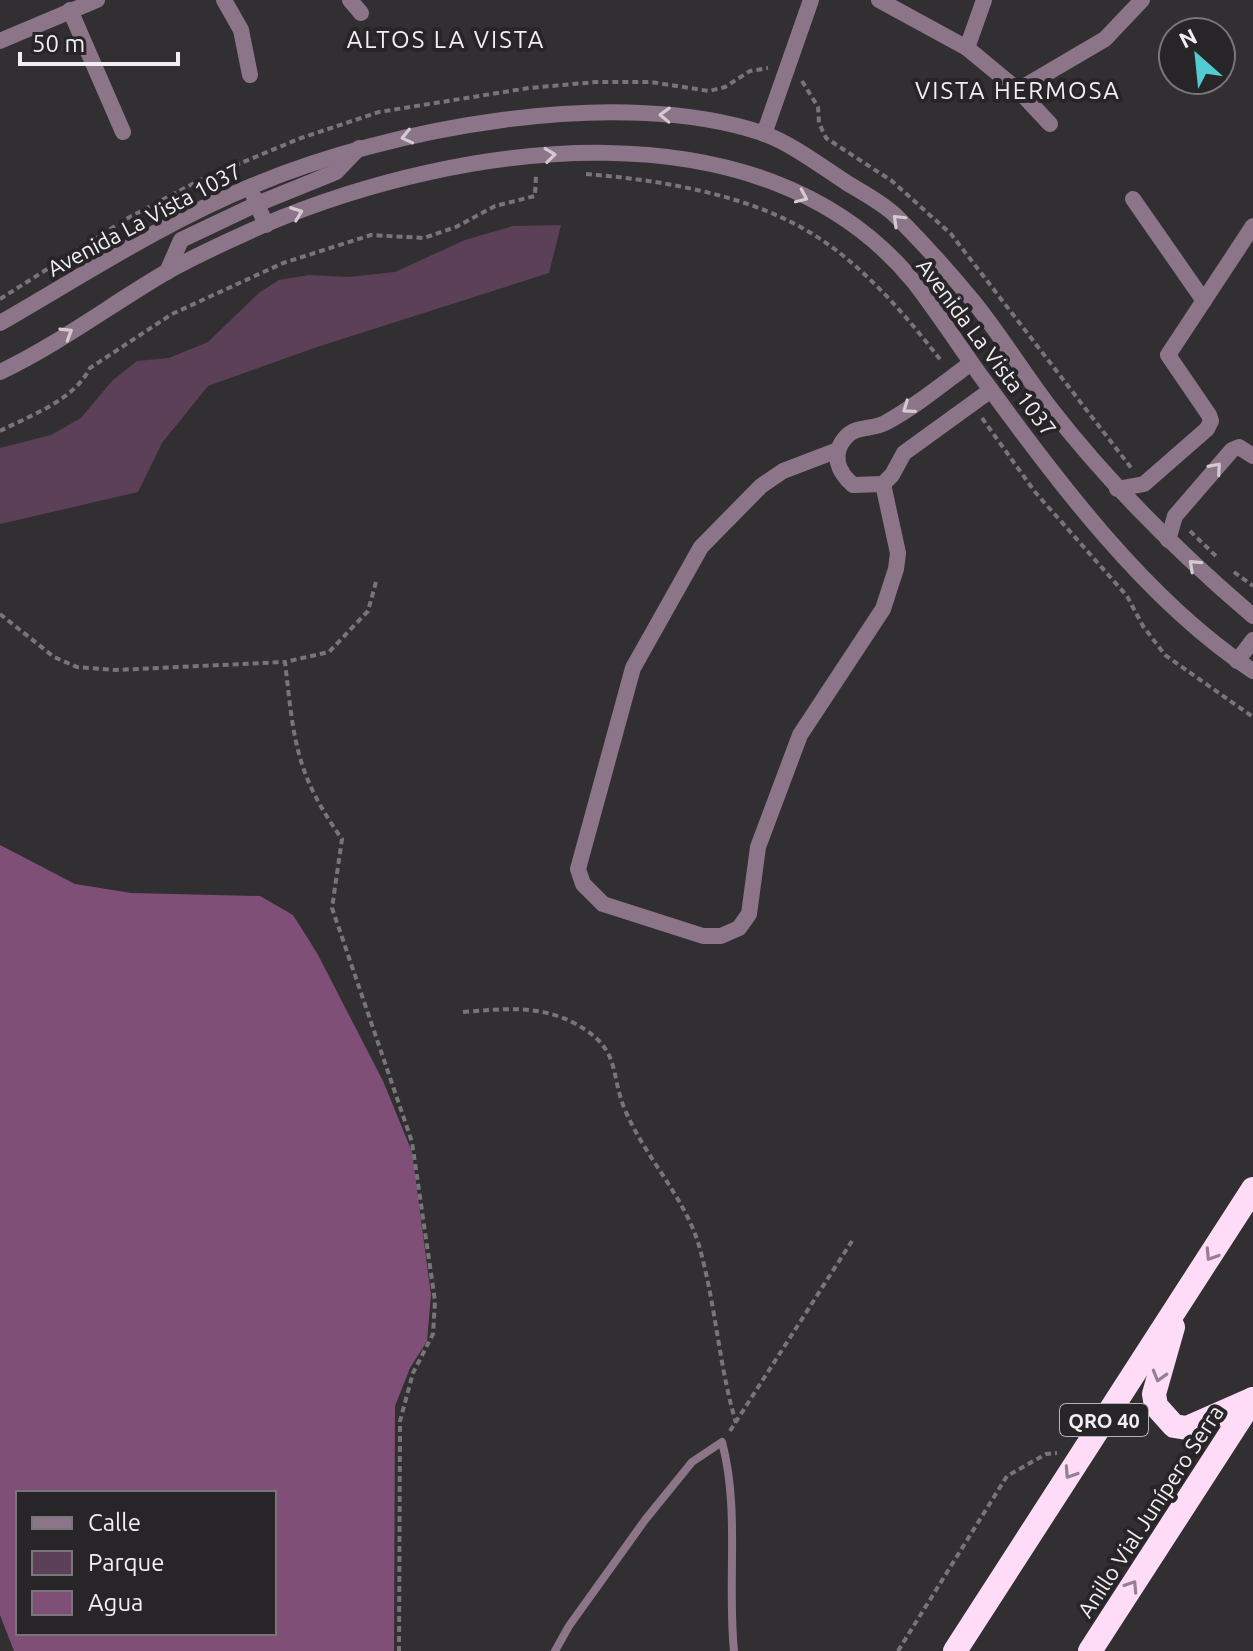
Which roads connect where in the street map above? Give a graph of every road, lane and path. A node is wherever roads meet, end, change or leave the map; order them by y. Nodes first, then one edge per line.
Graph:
1 (97, 0) edge
2 (224, 0) edge
3 (811, 0) edge
4 (879, 0) edge
5 (984, 0) edge
6 (1142, 0) edge
7 (70, 10) junction
8 (0, 41) edge
9 (967, 48) junction
10 (250, 75) dead end
11 (1018, 90) junction
12 (1050, 124) dead end
13 (123, 132) dead end
14 (764, 134) junction
15 (834, 145) dead end
16 (360, 147) junction
17 (575, 173) dead end
18 (548, 174) dead end
19 (536, 175) junction
20 (523, 177) dead end
21 (249, 187) junction
22 (1133, 199) dead end
23 (257, 204) junction
24 (266, 225) junction
25 (1253, 226) edge
26 (167, 272) junction
27 (1204, 301) junction
28 (2, 316) edge
29 (971, 363) junction
30 (0, 372) edge
31 (952, 377) junction
32 (991, 390) junction
33 (971, 403) junction
34 (0, 431) edge
35 (838, 450) junction
36 (1253, 456) edge
37 (883, 484) junction
38 (1144, 484) junction
39 (1117, 489) junction
40 (1175, 516) junction
41 (1168, 540) junction
42 (1219, 558) dead end
43 (1230, 569) dead end
44 (376, 582) dead end
45 (1253, 586) edge
46 (0, 614) edge
47 (1253, 616) edge
48 (1253, 640) edge
49 (1237, 661) junction
50 (285, 662) junction
51 (1253, 671) edge
52 (1253, 717) edge
53 (463, 1012) dead end
54 (1253, 1189) edge
55 (852, 1241) dead end
56 (1181, 1301) junction
57 (1253, 1399) edge
58 (736, 1423) junction
59 (722, 1442) junction
60 (1084, 1452) junction
61 (399, 1651) edge
62 (555, 1651) edge
63 (734, 1651) edge
64 (898, 1651) edge
65 (955, 1651) edge
66 (1090, 1651) edge

1 - 7 street
2 - 10 street
3 - 14 street
4 - 9 street
5 - 9 street
6 - 11 street
7 - 8 street
7 - 13 street
9 - 11 street
11 - 12 street
14 -> 16 street, Avenida La Vista 1037
39 -> 14 street, Avenida La Vista 1037
15 - 38 path
16 - 21 street, Avenida La Vista 1037
16 - 23 street
17 - 31 path
18 - 19 path
19 - 20 path
19 - 34 path
21 - 23 street
21 - 28 street, Avenida La Vista 1037
22 - 27 street
23 - 24 street
23 - 26 street
24 - 26 street, Avenida La Vista 1037
24 -> 29 street, Avenida La Vista 1037
25 - 27 street
30 -> 26 street, Avenida La Vista 1037
27 - 38 street
29 - 31 street
29 - 32 street, Avenida La Vista 1037
31 -> 35 street
32 - 33 street
32 - 49 street, Avenida La Vista 1037
33 - 37 street
33 - 52 path
35 - 37 street
35 - 37 street
40 -> 36 street
38 - 39 street
39 - 41 street, Avenida La Vista 1037
40 - 41 street
40 - 42 path
47 -> 41 street, Avenida La Vista 1037
43 - 45 path
44 - 50 path
46 - 50 path
48 - 49 street
49 - 51 street, Avenida La Vista 1037
50 - 61 path
53 - 58 path
54 -> 56 highway, QRO 40
55 - 58 path
56 -> 57 highway
56 - 60 highway, QRO 40
66 -> 57 highway, Anillo Vial Junípero Serra
58 - 59 path
59 - 62 lane
59 - 63 lane
60 - 64 path
60 -> 65 highway, QRO 40

